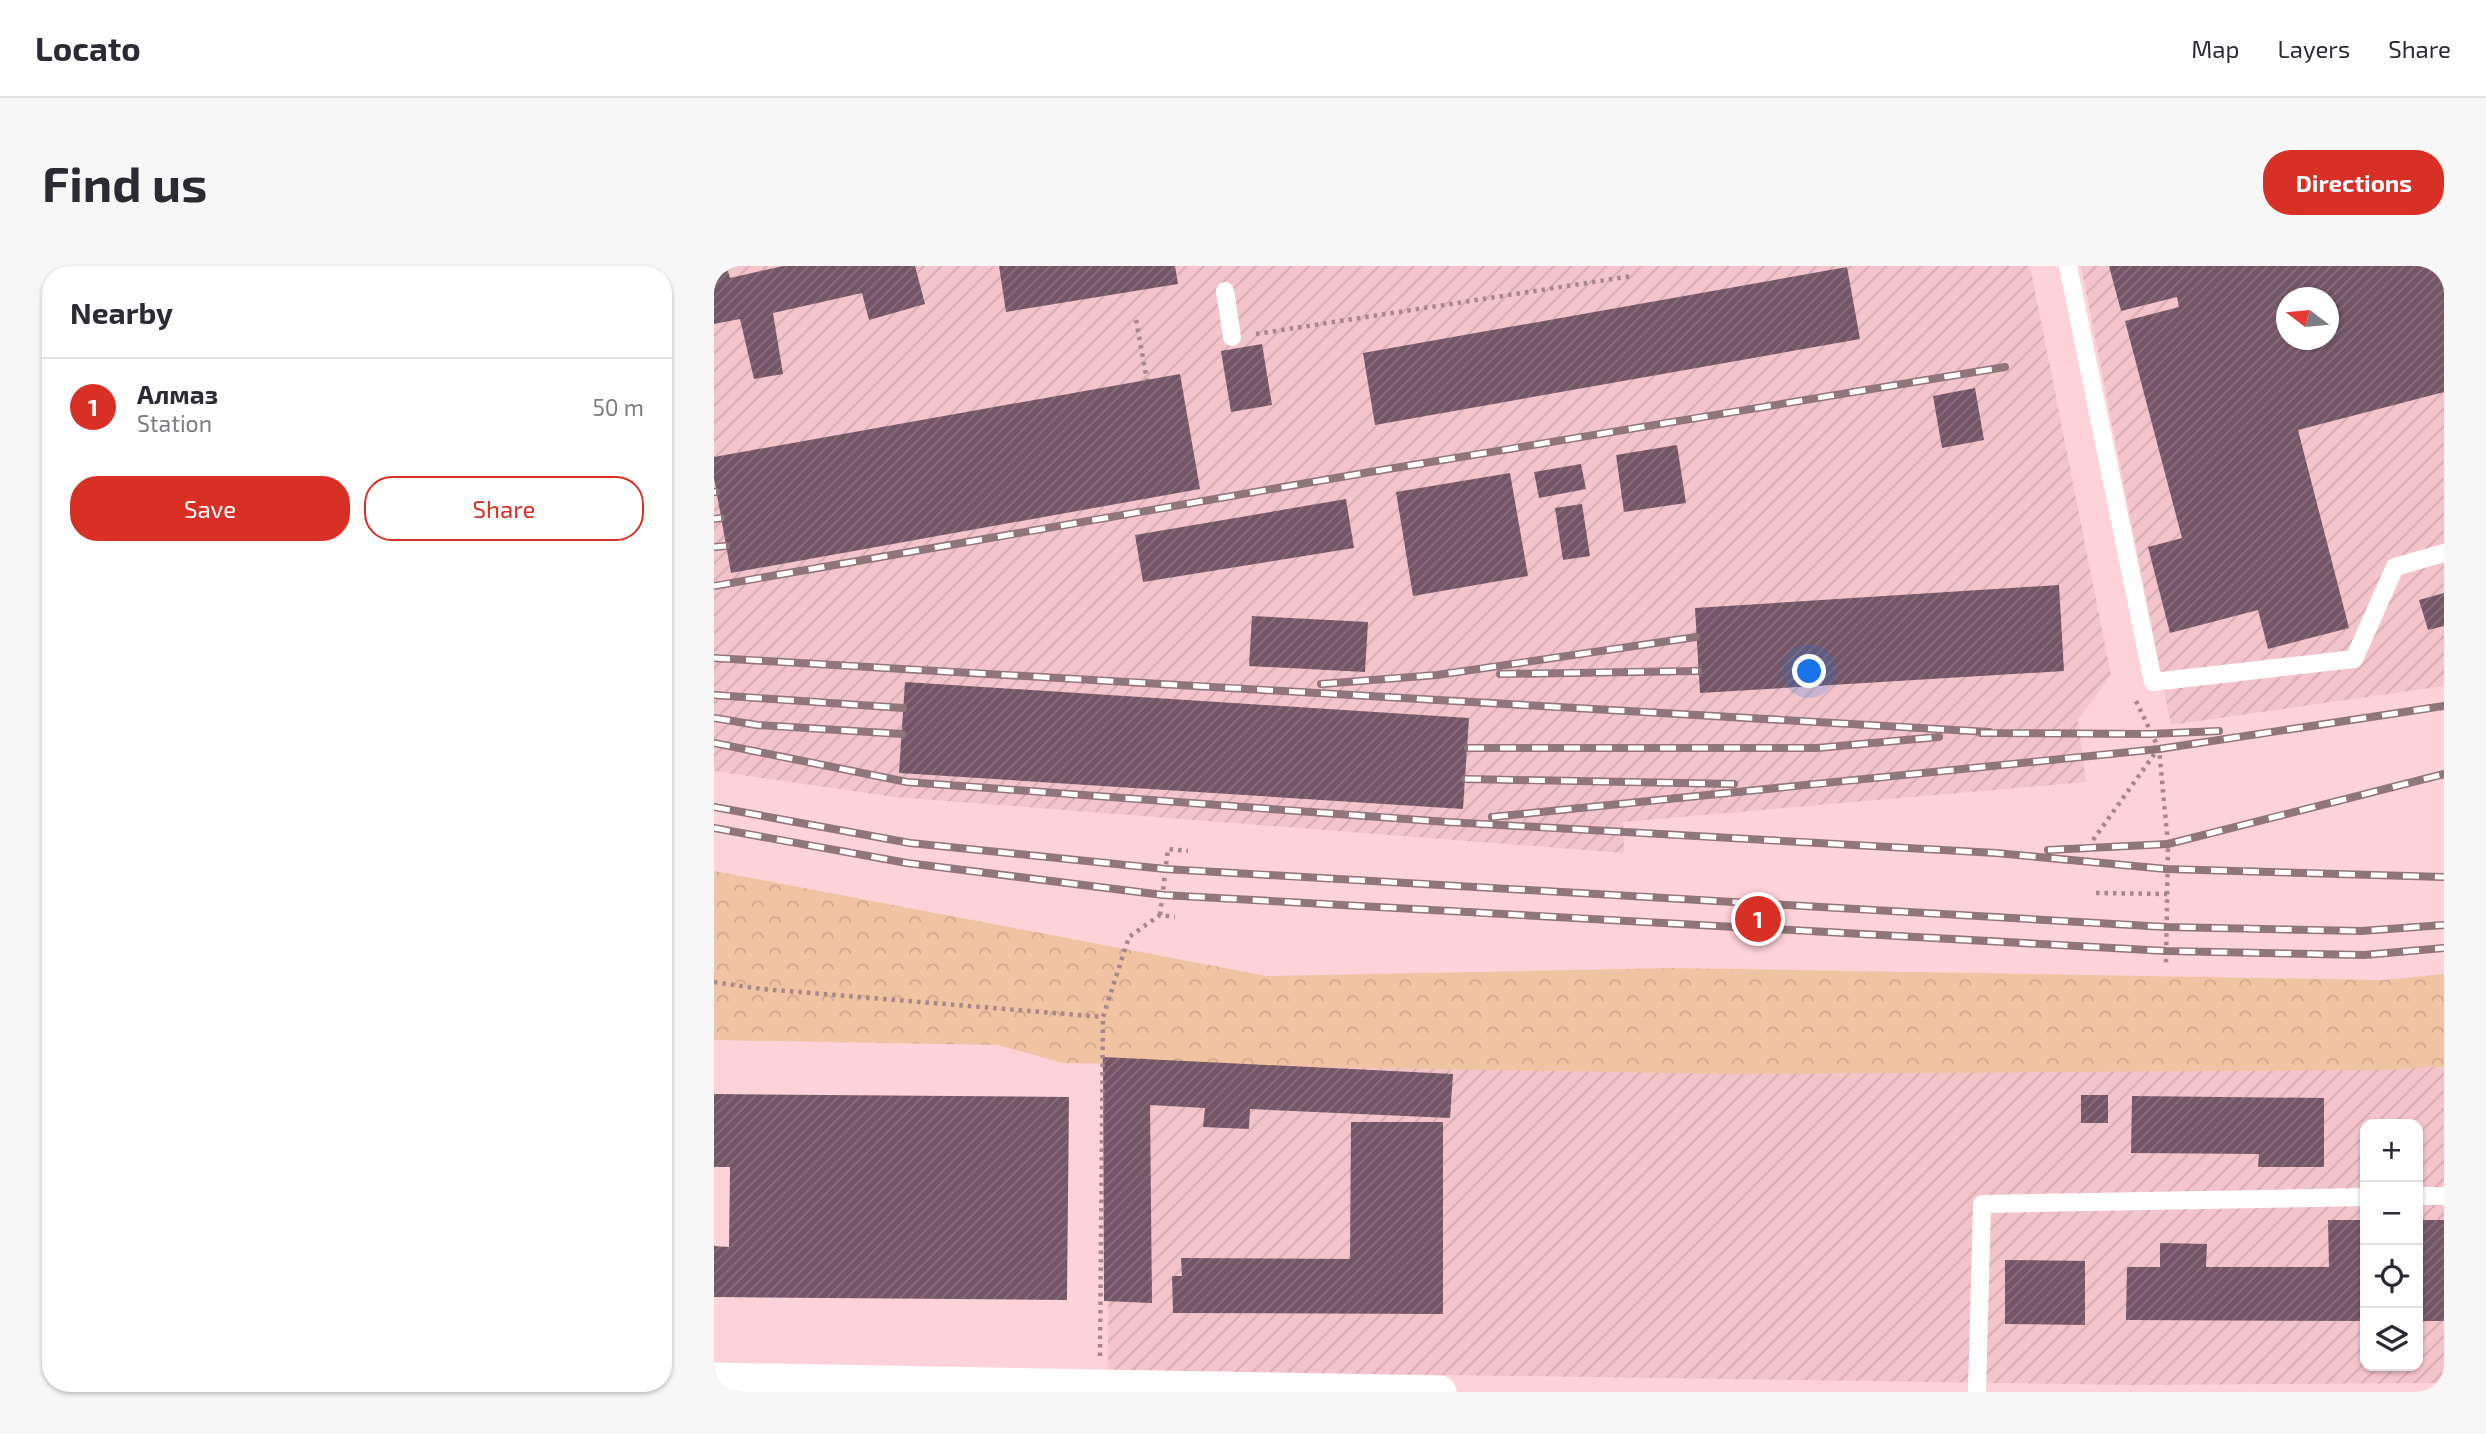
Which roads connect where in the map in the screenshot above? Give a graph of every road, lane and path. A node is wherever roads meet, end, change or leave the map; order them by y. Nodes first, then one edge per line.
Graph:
1 (2068, 266) edge
2 (1632, 276) dead end
3 (1225, 291) dead end
4 (1136, 320) dead end
5 (1232, 337) joint
6 (1147, 380) dead end
7 (2444, 553) edge
8 (2158, 749) dead end
9 (2093, 840) dead end
10 (1188, 851) dead end
11 (2096, 892) dead end
12 (2166, 894) dead end
13 (1160, 915) junction
14 (1175, 917) dead end
15 (2166, 951) dead end
16 (2162, 964) dead end
17 (714, 982) edge
18 (1103, 1017) junction
19 (2423, 1196) edge
20 (2444, 1196) edge
21 (2360, 1197) edge
22 (714, 1378) edge
23 (1100, 1385) junction
24 (851, 1386) edge
25 (1274, 1390) edge
26 (1440, 1392) edge
27 (1977, 1392) edge

1 - 7 lane
2 - 5 path
3 - 5 lane
4 - 6 path
8 - 9 path
10 - 13 path
11 - 12 path
13 - 14 path
13 - 18 path
15 - 16 path
17 - 18 path
18 - 23 path
19 - 20 lane
21 - 27 lane
22 - 24 street
23 - 24 street
23 - 25 street
25 - 26 street

